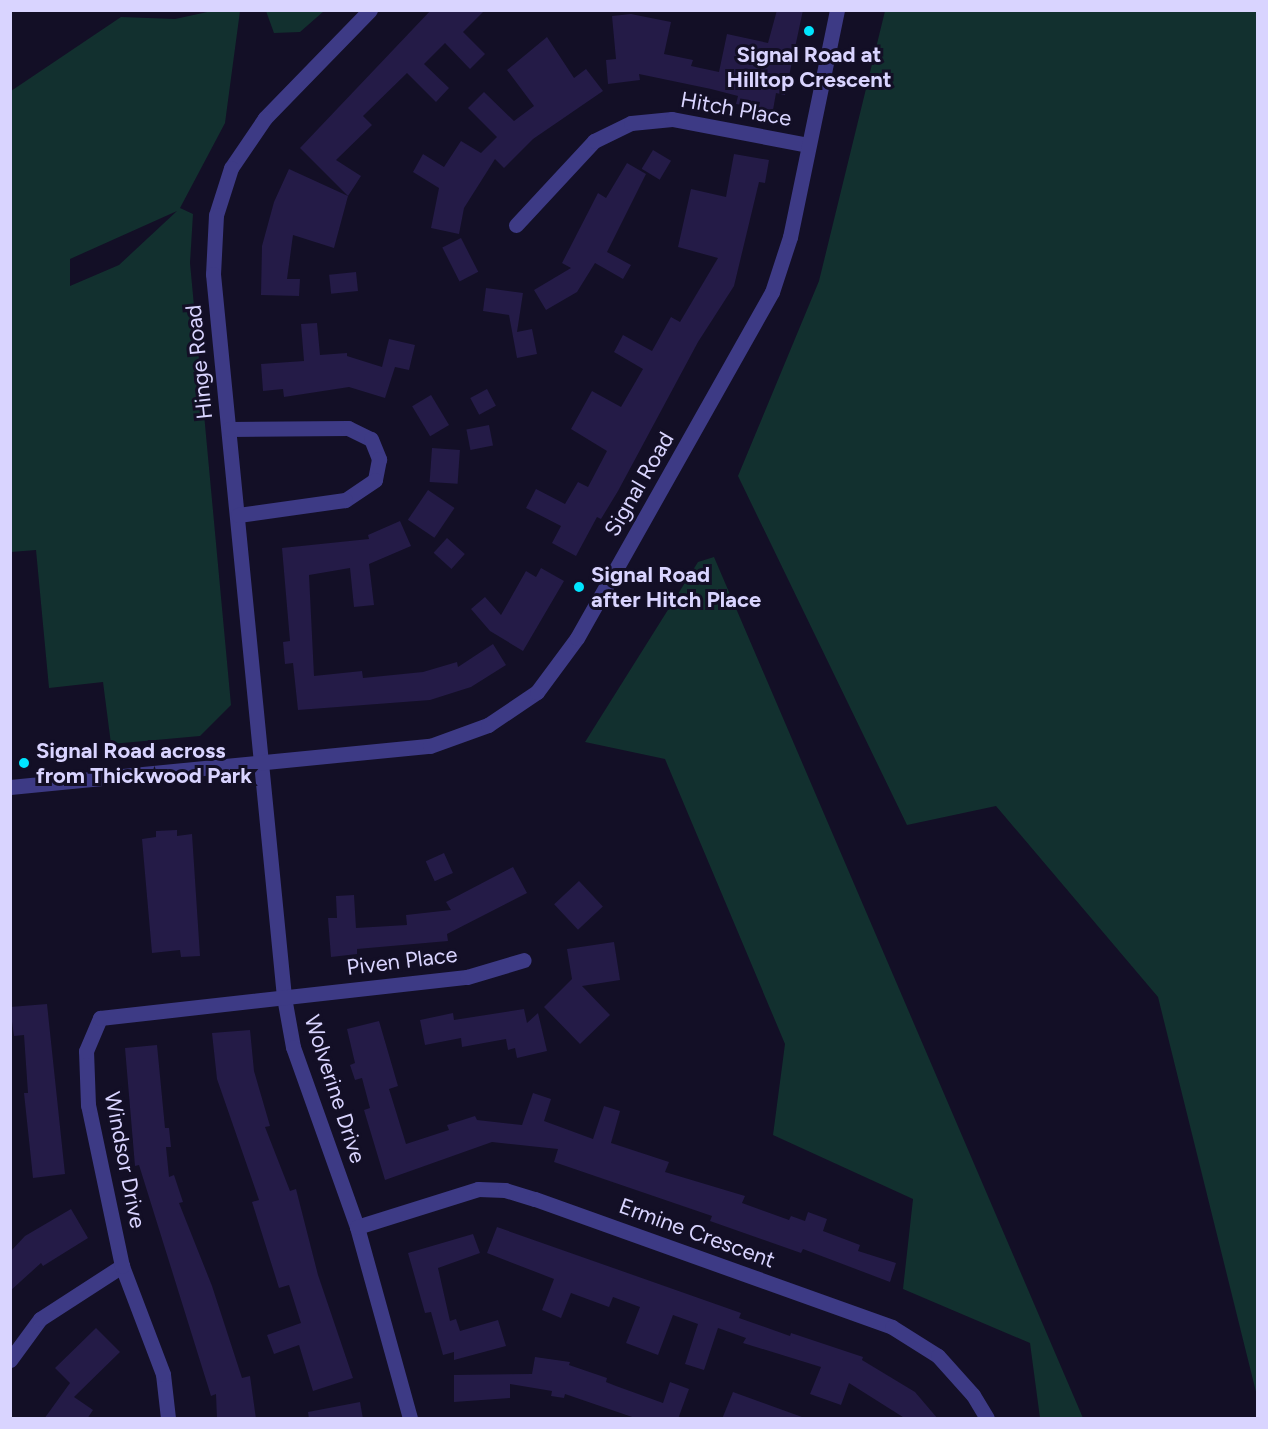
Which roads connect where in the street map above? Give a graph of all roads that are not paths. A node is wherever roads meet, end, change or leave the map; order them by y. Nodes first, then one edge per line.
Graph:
1 (370, 10) edge
2 (837, 10) edge
3 (808, 146) junction
4 (516, 225) dead end
5 (228, 429) junction
6 (238, 515) junction
7 (262, 764) junction
8 (10, 787) edge
9 (524, 960) dead end
10 (284, 997) junction
11 (357, 1227) junction
12 (122, 1266) junction
13 (10, 1360) edge
14 (168, 1419) edge
15 (410, 1419) edge
16 (987, 1419) edge

1 - 5 street, Hinge Road
2 - 3 street, Signal Road
3 - 4 street, Hitch Place
3 - 7 street, Signal Road
5 - 6 street, Hinge Road
5 - 6 street
6 - 7 street, Hinge Road
7 - 8 street, Signal Road
7 - 10 street, Wolverine Drive
9 - 10 street, Piven Place
10 - 11 street, Wolverine Drive
10 - 12 street, Windsor Drive
11 - 15 street, Wolverine Drive
11 - 16 street, Ermine Crescent
12 - 13 street
12 - 14 street, Windsor Drive

